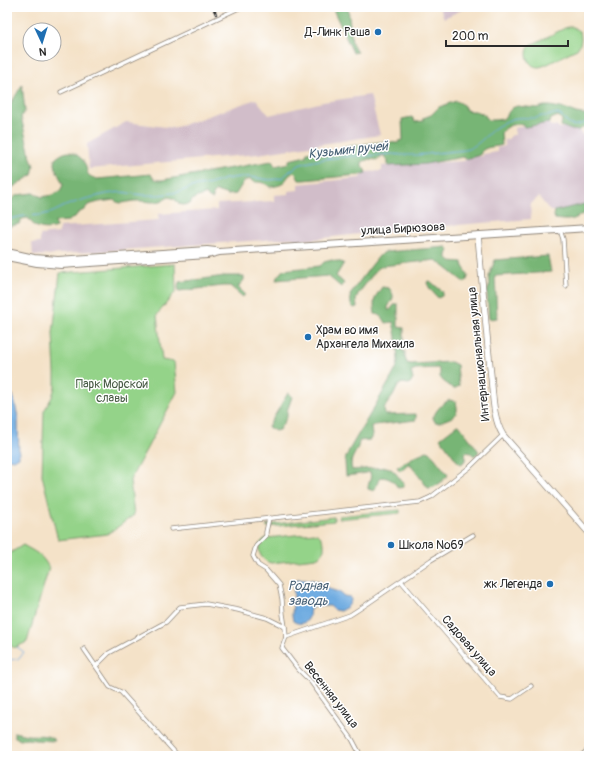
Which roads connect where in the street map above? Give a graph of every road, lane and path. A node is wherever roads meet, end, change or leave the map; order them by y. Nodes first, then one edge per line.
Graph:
1 (241, 7) edge
2 (61, 92) dead end
3 (589, 228) edge
4 (560, 230) junction
5 (478, 235) junction
6 (7, 252) edge
7 (218, 252) junction
8 (7, 257) edge
9 (566, 286) dead end
10 (503, 435) junction
11 (269, 518) junction
12 (171, 529) dead end
13 (589, 533) edge
14 (473, 535) dead end
15 (401, 581) junction
16 (285, 627) junction
17 (286, 636) junction
18 (84, 649) dead end
19 (96, 666) junction
20 (531, 686) dead end
21 (589, 749) edge
22 (586, 752) junction
23 (178, 756) edge
24 (361, 756) edge
25 (582, 756) edge
26 (589, 756) edge

1 - 2 street
3 - 4 main road, улица Бирюзова
4 - 5 main road, улица Бирюзова
4 - 9 street
5 - 7 main road, улица Бирюзова
5 - 10 main road, Интернациональная улица
6 - 7 main road, улица Бирюзова
7 - 8 main road, улица Бирюзова
10 - 11 street
10 - 13 main road, Интернациональная улица
11 - 12 street
11 - 16 street
14 - 15 street
15 - 17 street
15 - 20 street, Садовая улица
16 - 17 street
16 - 19 street
17 - 24 street, Весенняя улица
18 - 19 street
19 - 23 street
21 - 22 street
22 - 25 street
22 - 26 street

